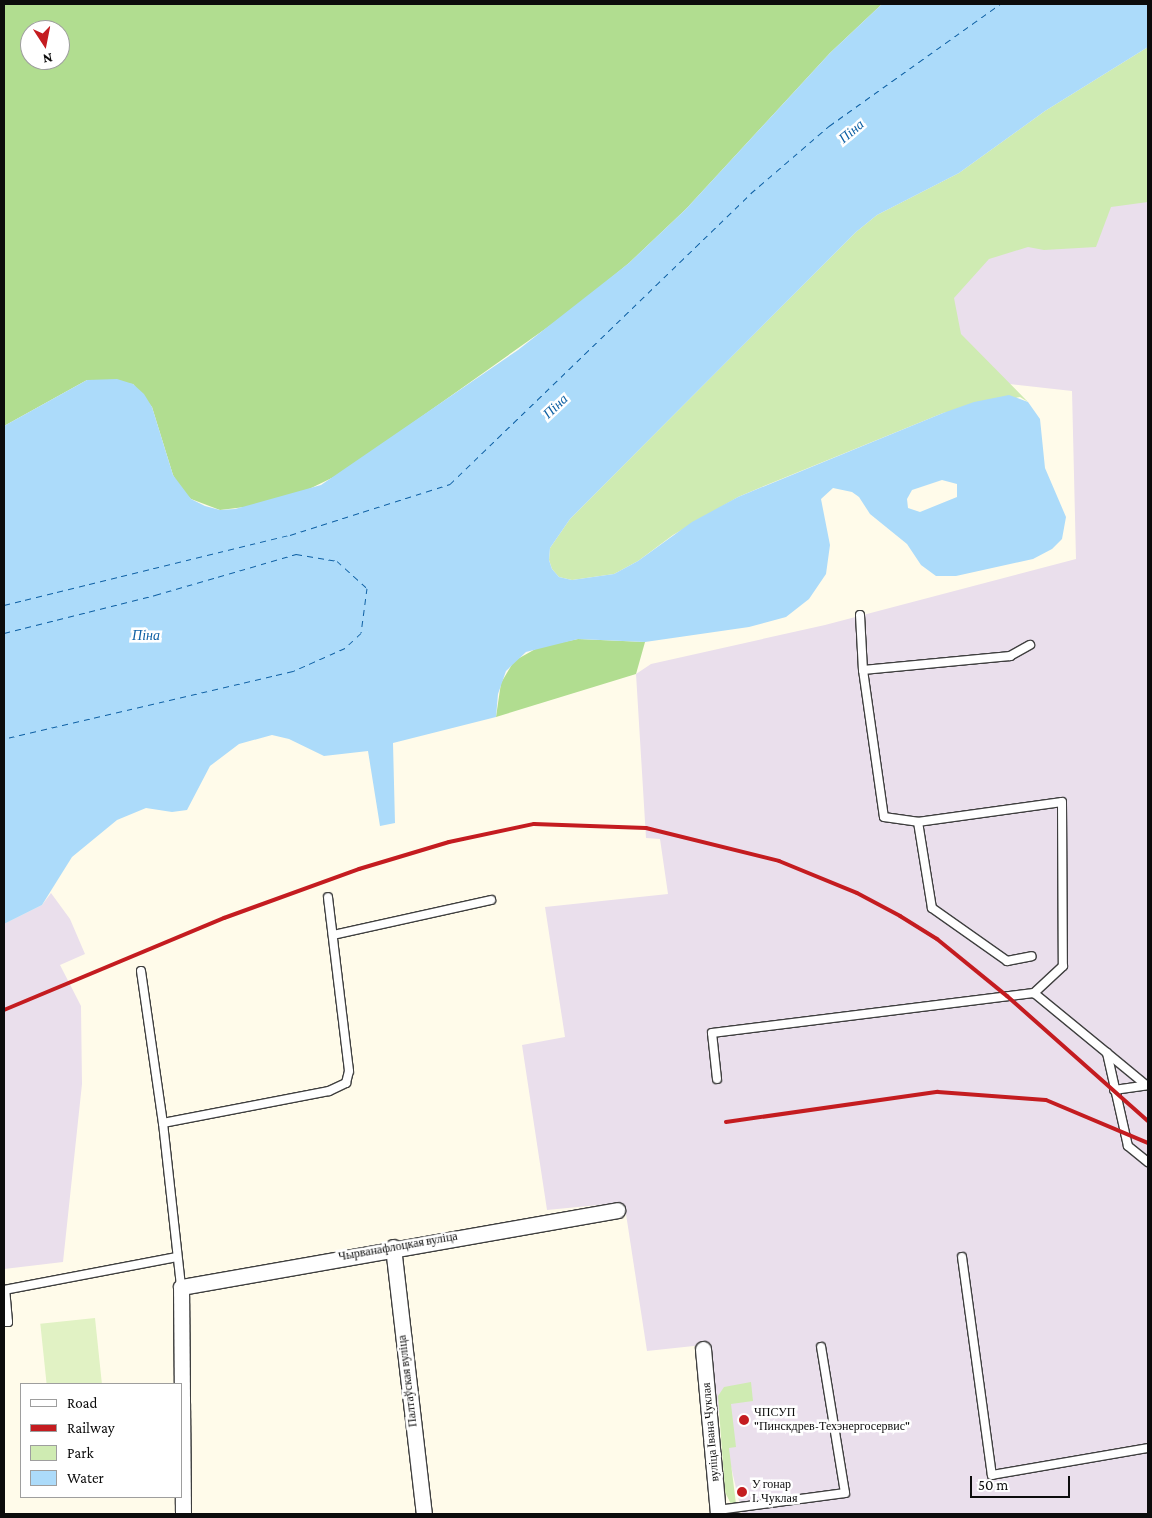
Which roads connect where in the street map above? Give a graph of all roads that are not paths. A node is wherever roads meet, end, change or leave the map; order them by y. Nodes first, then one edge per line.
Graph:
1 (860, 615) dead end
2 (1030, 645) dead end
3 (863, 670) junction
4 (918, 822) junction
5 (328, 897) dead end
6 (491, 900) dead end
7 (333, 935) junction
8 (1032, 956) dead end
9 (141, 972) dead end
10 (1034, 993) junction
11 (1107, 1053) junction
12 (717, 1079) dead end
13 (1147, 1085) edge
14 (1114, 1090) junction
15 (163, 1122) junction
16 (1148, 1162) edge
17 (617, 1210) dead end
18 (393, 1247) junction
19 (177, 1257) junction
20 (962, 1257) dead end
21 (181, 1287) junction
22 (4, 1290) edge
23 (4, 1322) edge
24 (822, 1347) dead end
25 (703, 1349) dead end
26 (1148, 1448) edge
27 (183, 1467) edge
28 (718, 1512) edge
29 (183, 1514) edge
30 (424, 1514) edge

1 - 3 lane
2 - 3 lane
3 - 4 lane
4 - 8 lane
4 - 10 lane
5 - 7 lane
6 - 7 lane
7 - 15 lane
9 - 15 lane
10 - 11 lane
10 - 12 lane
11 - 13 lane
11 - 14 lane
13 - 14 lane
14 - 16 lane
15 - 19 lane
17 - 18 street, Чырванафлоцкая вуліца
18 - 21 street, Чырванафлоцкая вуліца
18 - 30 street, Палтаўская вуліца
19 - 21 lane
19 - 22 lane
20 - 26 lane
21 - 27 street
22 - 23 lane
24 - 28 lane
25 - 28 street, вуліца Івана Чуклая
27 - 29 street

